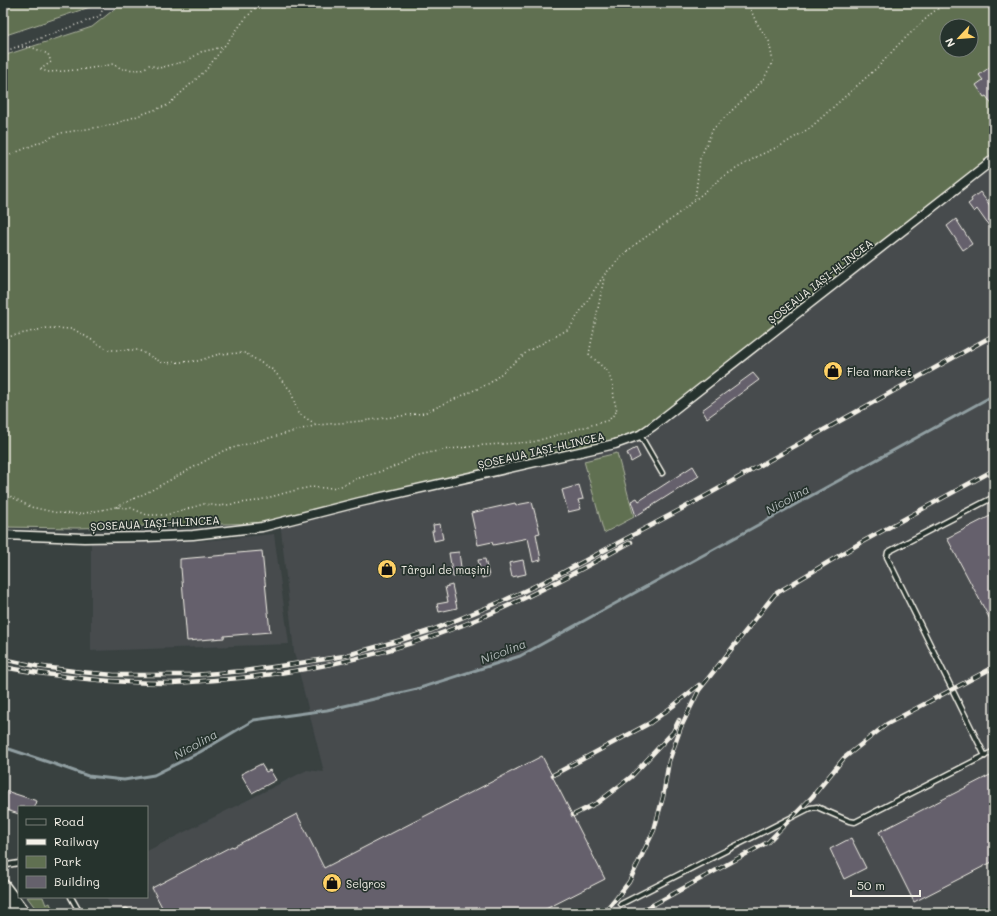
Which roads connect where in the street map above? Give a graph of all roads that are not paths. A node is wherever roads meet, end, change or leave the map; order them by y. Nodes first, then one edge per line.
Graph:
1 (994, 159) edge
2 (640, 435) junction
3 (662, 473) dead end
4 (994, 497) edge
5 (3, 535) edge
6 (994, 751) edge
7 (985, 756) junction
8 (18, 862) edge
9 (3, 868) edge
10 (3, 885) edge
11 (72, 898) edge
12 (3, 901) edge
13 (621, 904) dead end
14 (12, 913) edge
15 (24, 913) edge
16 (80, 913) edge

1 - 2 street, ȘOSEAUA IAȘI-HLINCEA
2 - 3 lane
2 - 5 street, ȘOSEAUA IAȘI-HLINCEA
4 - 7 lane
6 - 7 lane
7 - 13 lane
8 - 9 lane
10 - 15 main road
11 - 16 lane
12 - 14 main road

